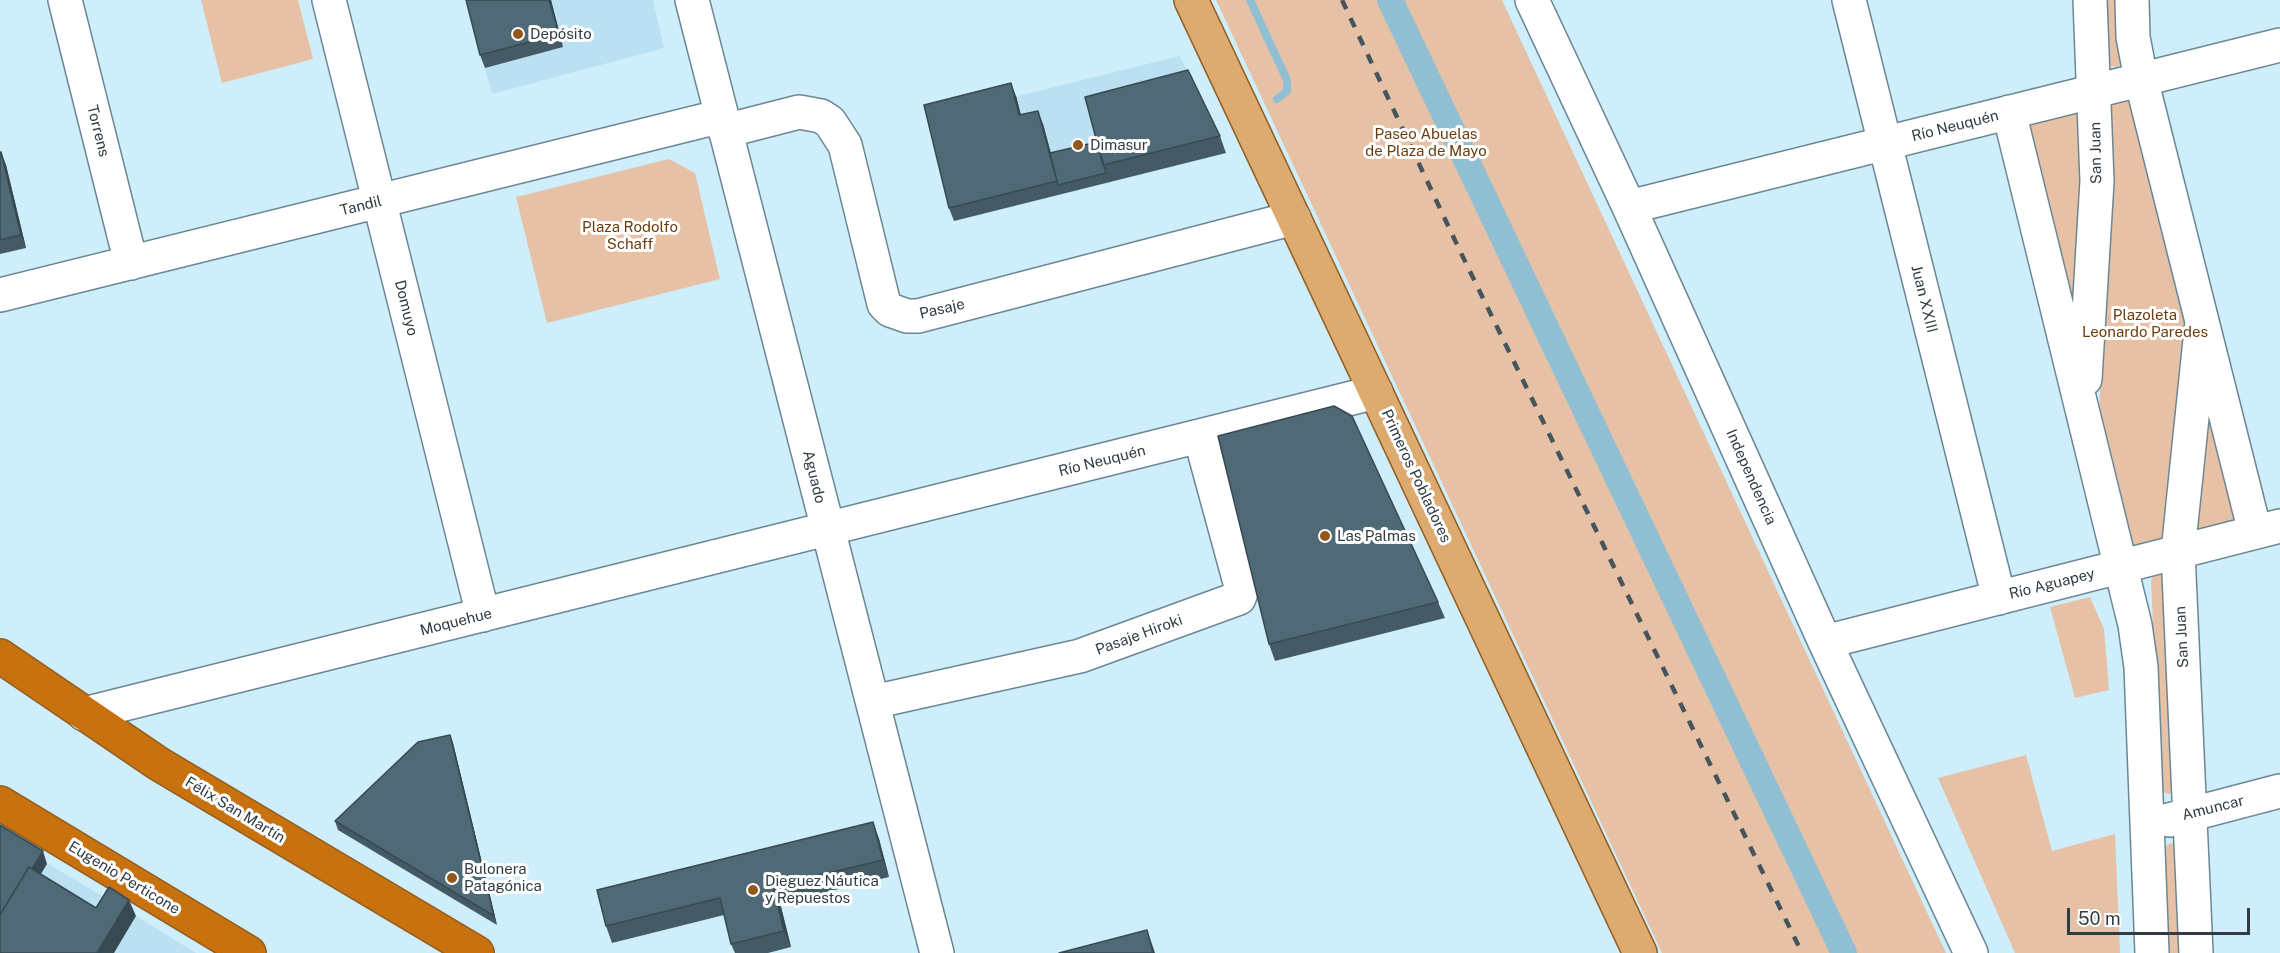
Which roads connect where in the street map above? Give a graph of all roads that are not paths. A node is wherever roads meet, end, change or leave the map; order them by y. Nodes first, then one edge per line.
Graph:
1 (65, 0) edge
2 (329, 0) edge
3 (692, 0) edge
4 (1191, 0) edge
5 (1532, 0) edge
6 (1849, 0) edge
7 (2090, 0) edge
8 (2132, 0) edge
9 (2280, 45) edge
10 (2140, 79) junction
11 (2094, 91) junction
12 (2009, 112) junction
13 (724, 123) junction
14 (1885, 143) junction
15 (379, 201) junction
16 (1629, 207) junction
17 (1294, 218) junction
18 (131, 263) junction
19 (0, 295) edge
20 (2202, 321) junction
21 (1376, 392) junction
22 (2083, 413) junction
23 (1200, 436) junction
24 (2267, 529) edge
25 (828, 530) junction
26 (2178, 552) junction
27 (2121, 566) junction
28 (1998, 598) junction
29 (483, 615) junction
30 (1825, 642) junction
31 (0, 656) edge
32 (873, 702) junction
33 (84, 714) junction
34 (2280, 791) edge
35 (0, 803) edge
36 (2190, 814) junction
37 (2147, 825) junction
38 (249, 953) edge
39 (477, 953) edge
40 (937, 953) edge
41 (1640, 953) edge
42 (1971, 953) edge
43 (2152, 953) edge
44 (2196, 953) edge

1 - 18 street, Torrens
2 - 15 street, Domuyo
3 - 13 street, Aguado
4 - 17 main road, Primeros Pobladores
5 - 16 street, Independencia
6 - 14 street, Juan XXIII
7 - 11 street, San Juan
8 - 10 street, San Juan
9 - 10 street, Río Neuquén
10 - 11 street, Río Neuquén
10 - 20 street, San Juan
11 - 12 street, Río Neuquén
11 - 22 street, San Juan
12 - 14 street, Río Neuquén
12 - 22 street, San Juan
13 - 15 street, Tandil
13 - 17 street, Pasaje
13 - 25 street, Aguado
14 - 16 street, Río Neuquén
14 - 28 street, Juan XXIII
15 - 18 street, Tandil
15 - 29 street, Domuyo
16 - 30 street, Independencia
17 - 21 main road, Primeros Pobladores
18 - 19 street, Tandil
20 - 24 street, San Juan
20 - 26 street, San Juan
21 - 23 street, Río Neuquén
21 - 41 main road, Primeros Pobladores
22 - 27 street, San Juan
23 - 25 street, Río Neuquén
23 - 32 street, Pasaje Hiroki
24 - 26 street, Río Aguapey
25 - 29 street, Moquehue
25 - 32 street, Aguado
26 - 27 street, Río Aguapey
26 - 36 street, San Juan
27 - 28 street, Río Aguapey
27 - 37 street, San Juan
28 - 30 street, Río Aguapey
29 - 33 street, Moquehue
30 - 42 street, Independencia
31 - 33 highway, Félix San Martín
32 - 40 street, Aguado
33 - 39 highway, Félix San Martín
34 - 36 street, Amuncar
35 - 38 highway, Eugenio Perticone
36 - 37 street, Amuncar
36 - 44 street, San Juan
37 - 43 street, San Juan

